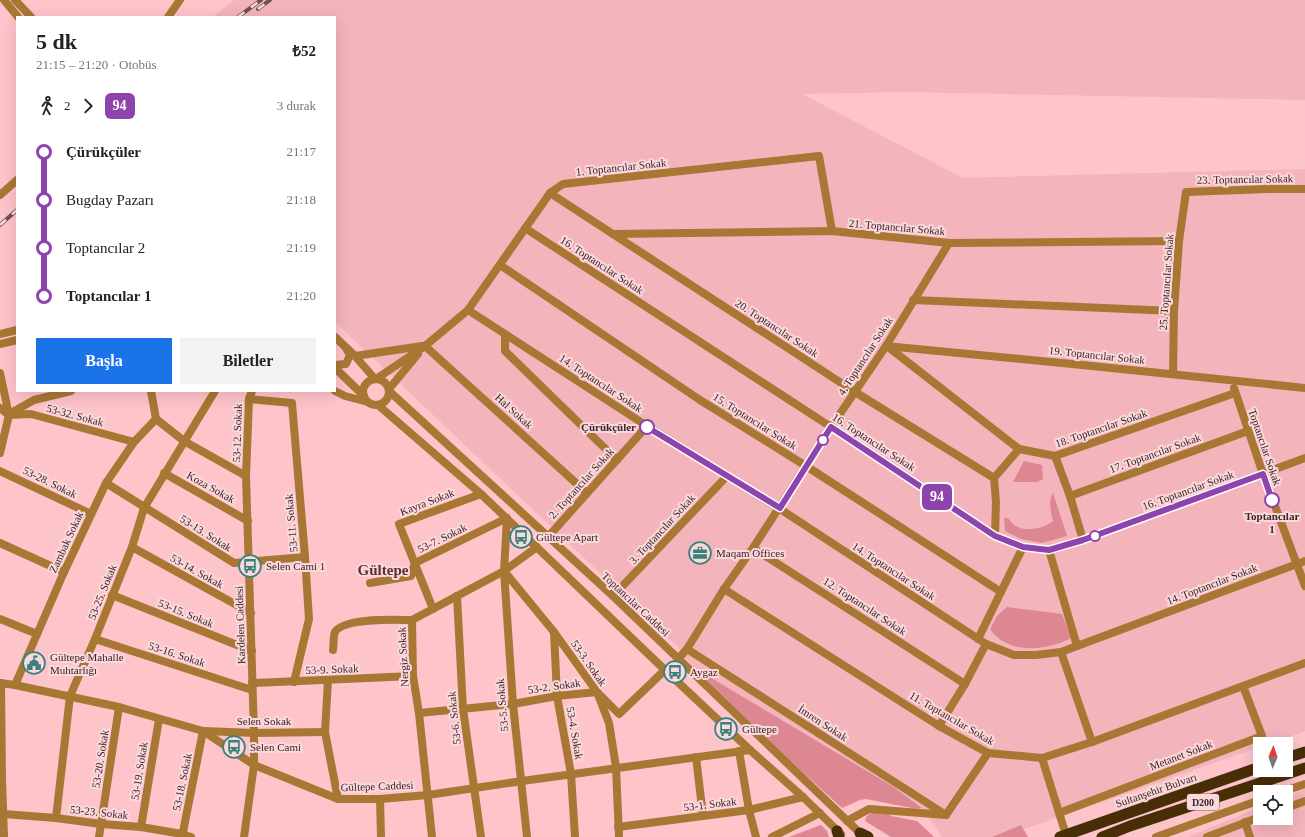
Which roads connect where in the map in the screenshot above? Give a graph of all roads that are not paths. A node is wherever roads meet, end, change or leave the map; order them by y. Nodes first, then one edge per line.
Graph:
1 (4, 0) edge
2 (15, 0) edge
3 (180, 0) edge
4 (17, 16) edge
5 (29, 16) edge
6 (169, 16) edge
7 (16, 181) edge
8 (1305, 189) edge
9 (1186, 192) joint
10 (550, 193) junction
11 (0, 195) edge
12 (525, 228) junction
13 (832, 232) junction
14 (613, 234) junction
15 (1179, 241) junction
16 (949, 243) junction
17 (500, 265) junction
18 (913, 300) junction
19 (468, 310) junction
20 (1174, 311) junction
21 (16, 330) edge
22 (0, 334) edge
23 (505, 335) junction
24 (336, 338) edge
25 (16, 340) edge
26 (0, 344) edge
27 (425, 346) junction
28 (886, 346) junction
29 (346, 348) junction
30 (355, 356) junction
31 (336, 365) edge
32 (336, 369) edge
33 (0, 373) edge
34 (1173, 374) junction
35 (376, 379) junction
36 (1231, 381) junction
37 (1305, 388) edge
38 (389, 390) junction
39 (67, 392) edge
40 (151, 392) edge
41 (214, 392) edge
42 (336, 392) edge
43 (855, 392) junction
44 (1235, 392) junction
45 (251, 395) edge
46 (366, 399) junction
47 (378, 405) junction
48 (0, 408) edge
49 (9, 415) junction
50 (156, 419) junction
51 (647, 426) junction
52 (831, 427) junction
53 (1248, 431) junction
54 (184, 441) junction
55 (134, 442) junction
56 (1019, 449) junction
57 (0, 453) edge
58 (1055, 456) junction
59 (1305, 458) edge
60 (617, 460) junction
61 (806, 466) junction
62 (0, 471) edge
63 (164, 473) junction
64 (1263, 474) junction
65 (246, 476) junction
66 (727, 476) junction
67 (994, 478) junction
68 (106, 483) junction
69 (588, 492) junction
70 (481, 494) junction
71 (1070, 496) junction
72 (144, 508) junction
73 (780, 508) junction
74 (91, 514) junction
75 (507, 518) junction
76 (248, 521) junction
77 (995, 536) junction
78 (548, 537) junction
79 (1083, 540) junction
80 (0, 543) edge
81 (132, 547) junction
82 (537, 547) junction
83 (1023, 547) junction
84 (753, 548) junction
85 (1049, 550) junction
86 (305, 557) junction
87 (1305, 561) edge
88 (249, 562) junction
89 (415, 563) junction
90 (1296, 564) junction
91 (504, 571) junction
92 (64, 572) junction
93 (370, 583) dead end
94 (1305, 586) edge
95 (724, 589) junction
96 (1001, 592) junction
97 (112, 595) junction
98 (457, 596) junction
99 (613, 596) junction
100 (433, 609) junction
101 (251, 613) junction
102 (0, 619) edge
103 (412, 620) junction
104 (554, 632) junction
105 (37, 634) junction
106 (95, 639) junction
107 (978, 639) junction
108 (986, 644) junction
109 (1077, 646) junction
110 (687, 649) junction
111 (333, 650) dead end
112 (252, 651) junction
113 (1061, 652) junction
114 (678, 659) junction
115 (1305, 663) edge
116 (665, 670) junction
117 (413, 676) junction
118 (328, 680) junction
119 (294, 682) junction
120 (1, 683) edge
121 (965, 684) junction
122 (15, 685) junction
123 (1243, 686) junction
124 (252, 687) junction
125 (597, 692) junction
126 (70, 696) junction
127 (557, 696) junction
128 (513, 704) junction
129 (119, 707) junction
130 (463, 709) junction
131 (419, 713) junction
132 (159, 718) junction
133 (939, 726) junction
134 (203, 731) junction
135 (326, 732) junction
136 (254, 734) junction
137 (1092, 742) junction
138 (750, 750) junction
139 (739, 751) junction
140 (1305, 752) edge
141 (988, 754) junction
142 (1293, 756) edge
143 (696, 757) junction
144 (1042, 758) junction
145 (254, 765) junction
146 (616, 767) junction
147 (1305, 768) edge
148 (1253, 770) edge
149 (571, 774) junction
150 (1, 779) edge
151 (522, 780) junction
152 (1305, 784) edge
153 (1293, 788) edge
154 (474, 789) junction
155 (428, 795) junction
156 (803, 797) junction
157 (380, 799) junction
158 (338, 800) junction
159 (1305, 801) edge
160 (1253, 802) edge
161 (1293, 805) edge
162 (749, 810) junction
163 (820, 813) junction
164 (1059, 813) junction
165 (4, 814) junction
166 (946, 815) junction
167 (703, 816) junction
168 (56, 818) junction
169 (1253, 819) edge
170 (847, 821) junction
171 (1245, 822) junction
172 (101, 824) junction
173 (141, 827) junction
174 (618, 827) junction
175 (182, 835) edge
176 (840, 835) edge
177 (864, 836) edge
178 (1063, 836) edge
179 (4, 837) edge
180 (99, 837) edge
181 (191, 837) edge
182 (244, 837) edge
183 (381, 837) edge
184 (432, 837) edge
185 (481, 837) edge
186 (527, 837) edge
187 (575, 837) edge
188 (619, 837) edge
189 (756, 837) edge
190 (772, 837) edge
191 (1102, 837) edge
192 (1156, 837) edge
193 (1208, 837) edge
194 (1250, 837) edge

1 - 4 street
2 - 5 street
3 - 6 street
7 - 11 street
8 - 9 street, 23. Toptancılar Sokak
9 - 15 street, 25. Toptancılar Sokak
10 - 12 street, 1. Toptancılar Sokak
10 - 13 street, 1. Toptancılar Sokak
10 - 14 street, 20. Toptancılar Sokak
12 - 17 street, 1. Toptancılar Sokak
12 - 52 street, 16. Toptancılar Sokak
13 - 14 street, 21. Toptancılar Sokak
13 - 16 street, 21. Toptancılar Sokak
14 - 43 street, 20. Toptancılar Sokak
15 - 16 street, 21. Toptancılar Sokak
15 - 20 street, 25. Toptancılar Sokak
16 - 18 street, 4. Toptancılar Sokak
17 - 19 street, 1. Toptancılar Sokak
17 - 61 street, 15. Toptancılar Sokak
18 - 20 street
18 - 28 street, 4. Toptancılar Sokak
19 - 23 street, 14. Toptancılar Sokak
19 - 27 street, 1. Toptancılar Sokak
20 - 34 street, 25. Toptancılar Sokak
21 - 22 street
23 - 51 street, 14. Toptancılar Sokak
23 - 60 street
24 - 29 street
25 - 26 street
27 - 30 street
27 - 35 street, 1. Toptancılar Sokak
27 - 38 street, 1. Toptancılar Sokak
27 - 69 street, Hal Sokak
28 - 34 street, 19. Toptancılar Sokak
28 - 43 street, 4. Toptancılar Sokak
28 - 56 street, 18. Toptancılar Sokak
29 - 30 street
29 - 31 street
30 - 35 street
32 - 46 street
33 - 49 street
34 - 36 street, 19. Toptancılar Sokak
35 - 38 street
35 - 46 street
36 - 37 street, 19. Toptancılar Sokak
36 - 44 street, Toptancılar Sokak
38 - 47 street
38 - 78 street, Toptancılar Caddesi
39 - 49 street
40 - 50 street
41 - 54 street, 53-25. Sokak
42 - 46 street
43 - 52 street, 4. Toptancılar Sokak
43 - 67 street, 20. Toptancılar Sokak
44 - 53 street, Toptancılar Sokak
44 - 58 street, 18. Toptancılar Sokak
45 - 65 street, 53-12. Sokak
45 - 86 street, 53-11. Sokak
46 - 47 street
47 - 70 street
48 - 49 street
49 - 55 street, 53-32. Sokak
49 - 57 street
50 - 54 street
50 - 55 street, Zambak Sokak
51 - 60 street, 2. Toptancılar Sokak
51 - 66 street, 14. Toptancılar Sokak
52 - 61 street, 4. Toptancılar Sokak
52 - 77 street, 16. Toptancılar Sokak
53 - 64 street, Toptancılar Sokak
53 - 71 street, 17. Toptancılar Sokak
54 - 63 street, 53-25. Sokak
54 - 65 street
55 - 68 street, Zambak Sokak
56 - 58 street, 18. Toptancılar Sokak
56 - 67 street
58 - 71 street
59 - 64 street, 16. Toptancılar Sokak
60 - 69 street, 2. Toptancılar Sokak
61 - 73 street, 4. Toptancılar Sokak
61 - 96 street, 15. Toptancılar Sokak
62 - 74 street, 53-28. Sokak
63 - 72 street, 53-25. Sokak
63 - 76 street, Koza Sokak
64 - 79 street, 16. Toptancılar Sokak
64 - 90 street, Toptancılar Sokak
65 - 76 street, Kardelen Caddesi
66 - 73 street, 14. Toptancılar Sokak
66 - 99 street, 3. Toptancılar Sokak
67 - 77 street
68 - 72 street, 53-13. Sokak
68 - 74 street, Zambak Sokak
69 - 78 street, 2. Toptancılar Sokak
70 - 75 street
70 - 89 street, Kayra Sokak
71 - 79 street
72 - 81 street, 53-25. Sokak
72 - 88 street, 53-13. Sokak
73 - 84 street, 4. Toptancılar Sokak
73 - 107 street, 14. Toptancılar Sokak
74 - 92 street, Zambak Sokak
75 - 82 street
75 - 89 street, 53-7. Sokak
75 - 91 street
76 - 88 street, Kardelen Caddesi
77 - 83 street, 16. Toptancılar Sokak
78 - 99 street, Toptancılar Caddesi
79 - 85 street, 16. Toptancılar Sokak
80 - 92 street
81 - 97 street, 53-25. Sokak
81 - 101 street, 53-14. Sokak
82 - 91 street, Nergiz Sokak
82 - 116 street
83 - 85 street, 16. Toptancılar Sokak
83 - 96 street
84 - 95 street, 4. Toptancılar Sokak
84 - 121 street, 12. Toptancılar Sokak
85 - 109 street
86 - 88 street, 53-13. Sokak
86 - 119 street, 53-11. Sokak
87 - 90 street, 14. Toptancılar Sokak
88 - 101 street, Kardelen Caddesi
89 - 93 street, 53-7. Sokak
89 - 100 street, Kayra Sokak
90 - 94 street, Toptancılar Sokak
90 - 109 street, 14. Toptancılar Sokak
91 - 98 street, Nergiz Sokak
91 - 104 street, 53-3. Sokak
91 - 128 street, 53-5. Sokak
92 - 105 street, Zambak Sokak
95 - 110 street, 4. Toptancılar Sokak
95 - 133 street, 11. Toptancılar Sokak
96 - 107 street
97 - 106 street, 53-25. Sokak
97 - 112 street, 53-15. Sokak
98 - 100 street, Nergiz Sokak
98 - 130 street, 53-6. Sokak
99 - 114 street, Toptancılar Caddesi
100 - 103 street, Nergiz Sokak
101 - 112 street, Kardelen Caddesi
102 - 105 street
103 - 111 street
103 - 117 street, Nergiz Sokak
104 - 125 street, 53-3. Sokak
104 - 127 street, 53-4. Sokak
105 - 122 street, Zambak Sokak
106 - 124 street, 53-16. Sokak
106 - 126 street, 53-25. Sokak
107 - 108 street, 14. Toptancılar Sokak
108 - 113 street, 14. Toptancılar Sokak
108 - 121 street
109 - 113 street, 14. Toptancılar Sokak
110 - 114 street, 4. Toptancılar Sokak
110 - 166 street, İmren Sokak
112 - 124 street, Kardelen Caddesi
113 - 137 street
114 - 170 street, Toptancılar Caddesi
115 - 123 street, 11. Toptancılar Sokak
116 - 125 street, 53-2. Sokak
116 - 138 street
117 - 118 street, 53-9. Sokak
117 - 131 street, Nergiz Sokak
118 - 119 street, 53-9. Sokak
118 - 135 street
119 - 124 street, 53-9. Sokak
120 - 122 street, Gültepe Caddesi
120 - 150 street
121 - 133 street
122 - 126 street, Gültepe Caddesi
123 - 137 street, 11. Toptancılar Sokak
123 - 164 street, Metanet Sokak
124 - 136 street, Kardelen Caddesi
125 - 127 street, 53-2. Sokak
125 - 146 street, 53-3. Sokak
126 - 129 street, Gültepe Caddesi
126 - 168 street, 53-25. Sokak
127 - 128 street, 53-2. Sokak
127 - 149 street, 53-4. Sokak
128 - 130 street, 53-2. Sokak
128 - 151 street, 53-5. Sokak
129 - 132 street, Gültepe Caddesi
129 - 172 street, 53-20. Sokak
130 - 131 street, 53-2. Sokak
130 - 154 street, 53-6. Sokak
131 - 155 street, Nergiz Sokak
132 - 134 street, Gültepe Caddesi
132 - 173 street, 53-19. Sokak
133 - 141 street, 11. Toptancılar Sokak
134 - 136 street, Selen Sokak
134 - 145 street, Gültepe Caddesi
134 - 175 street, 53-18. Sokak
135 - 136 street, Selen Sokak
135 - 158 street
136 - 145 street, Kardelen Caddesi
137 - 144 street, 11. Toptancılar Sokak
138 - 139 street, Gültepe Caddesi
138 - 156 street
139 - 143 street, Gültepe Caddesi
139 - 162 street
140 - 142 highway
141 - 144 street, 11. Toptancılar Sokak
141 - 166 street
143 - 146 street, Gültepe Caddesi
143 - 167 street
144 - 164 street
145 - 158 street, Gültepe Caddesi
145 - 182 street, Kardelen Caddesi
146 - 149 street, Gültepe Caddesi
146 - 174 street, 53-3. Sokak
147 - 191 highway, D200
148 - 178 highway, Sultanşehir Bulvarı / D200
149 - 151 street, Gültepe Caddesi
149 - 187 street, 53-4. Sokak
150 - 165 street
151 - 154 street, Gültepe Caddesi
151 - 186 street, 53-5. Sokak
152 - 153 street
154 - 155 street, Gültepe Caddesi
154 - 185 street, 53-6. Sokak
155 - 157 street, Gültepe Caddesi
155 - 184 street, Nergiz Sokak
156 - 162 street, 53-1. Sokak
156 - 163 street
157 - 158 street, Gültepe Caddesi
157 - 183 street
159 - 161 street
160 - 192 street
162 - 167 street, 53-1. Sokak
162 - 189 street
163 - 176 street
163 - 190 street
164 - 178 street
165 - 168 street, 53-23. Sokak
165 - 179 street
166 - 170 street
167 - 174 street, 53-1. Sokak
168 - 172 street, 53-23. Sokak
169 - 171 street
170 - 177 street, Toptancılar Caddesi
171 - 193 street
171 - 194 street
172 - 173 street, 53-23. Sokak
172 - 180 street, 53-20. Sokak
173 - 175 street, 53-23. Sokak
174 - 188 street, 53-3. Sokak
175 - 181 street, 53-23. Sokak

